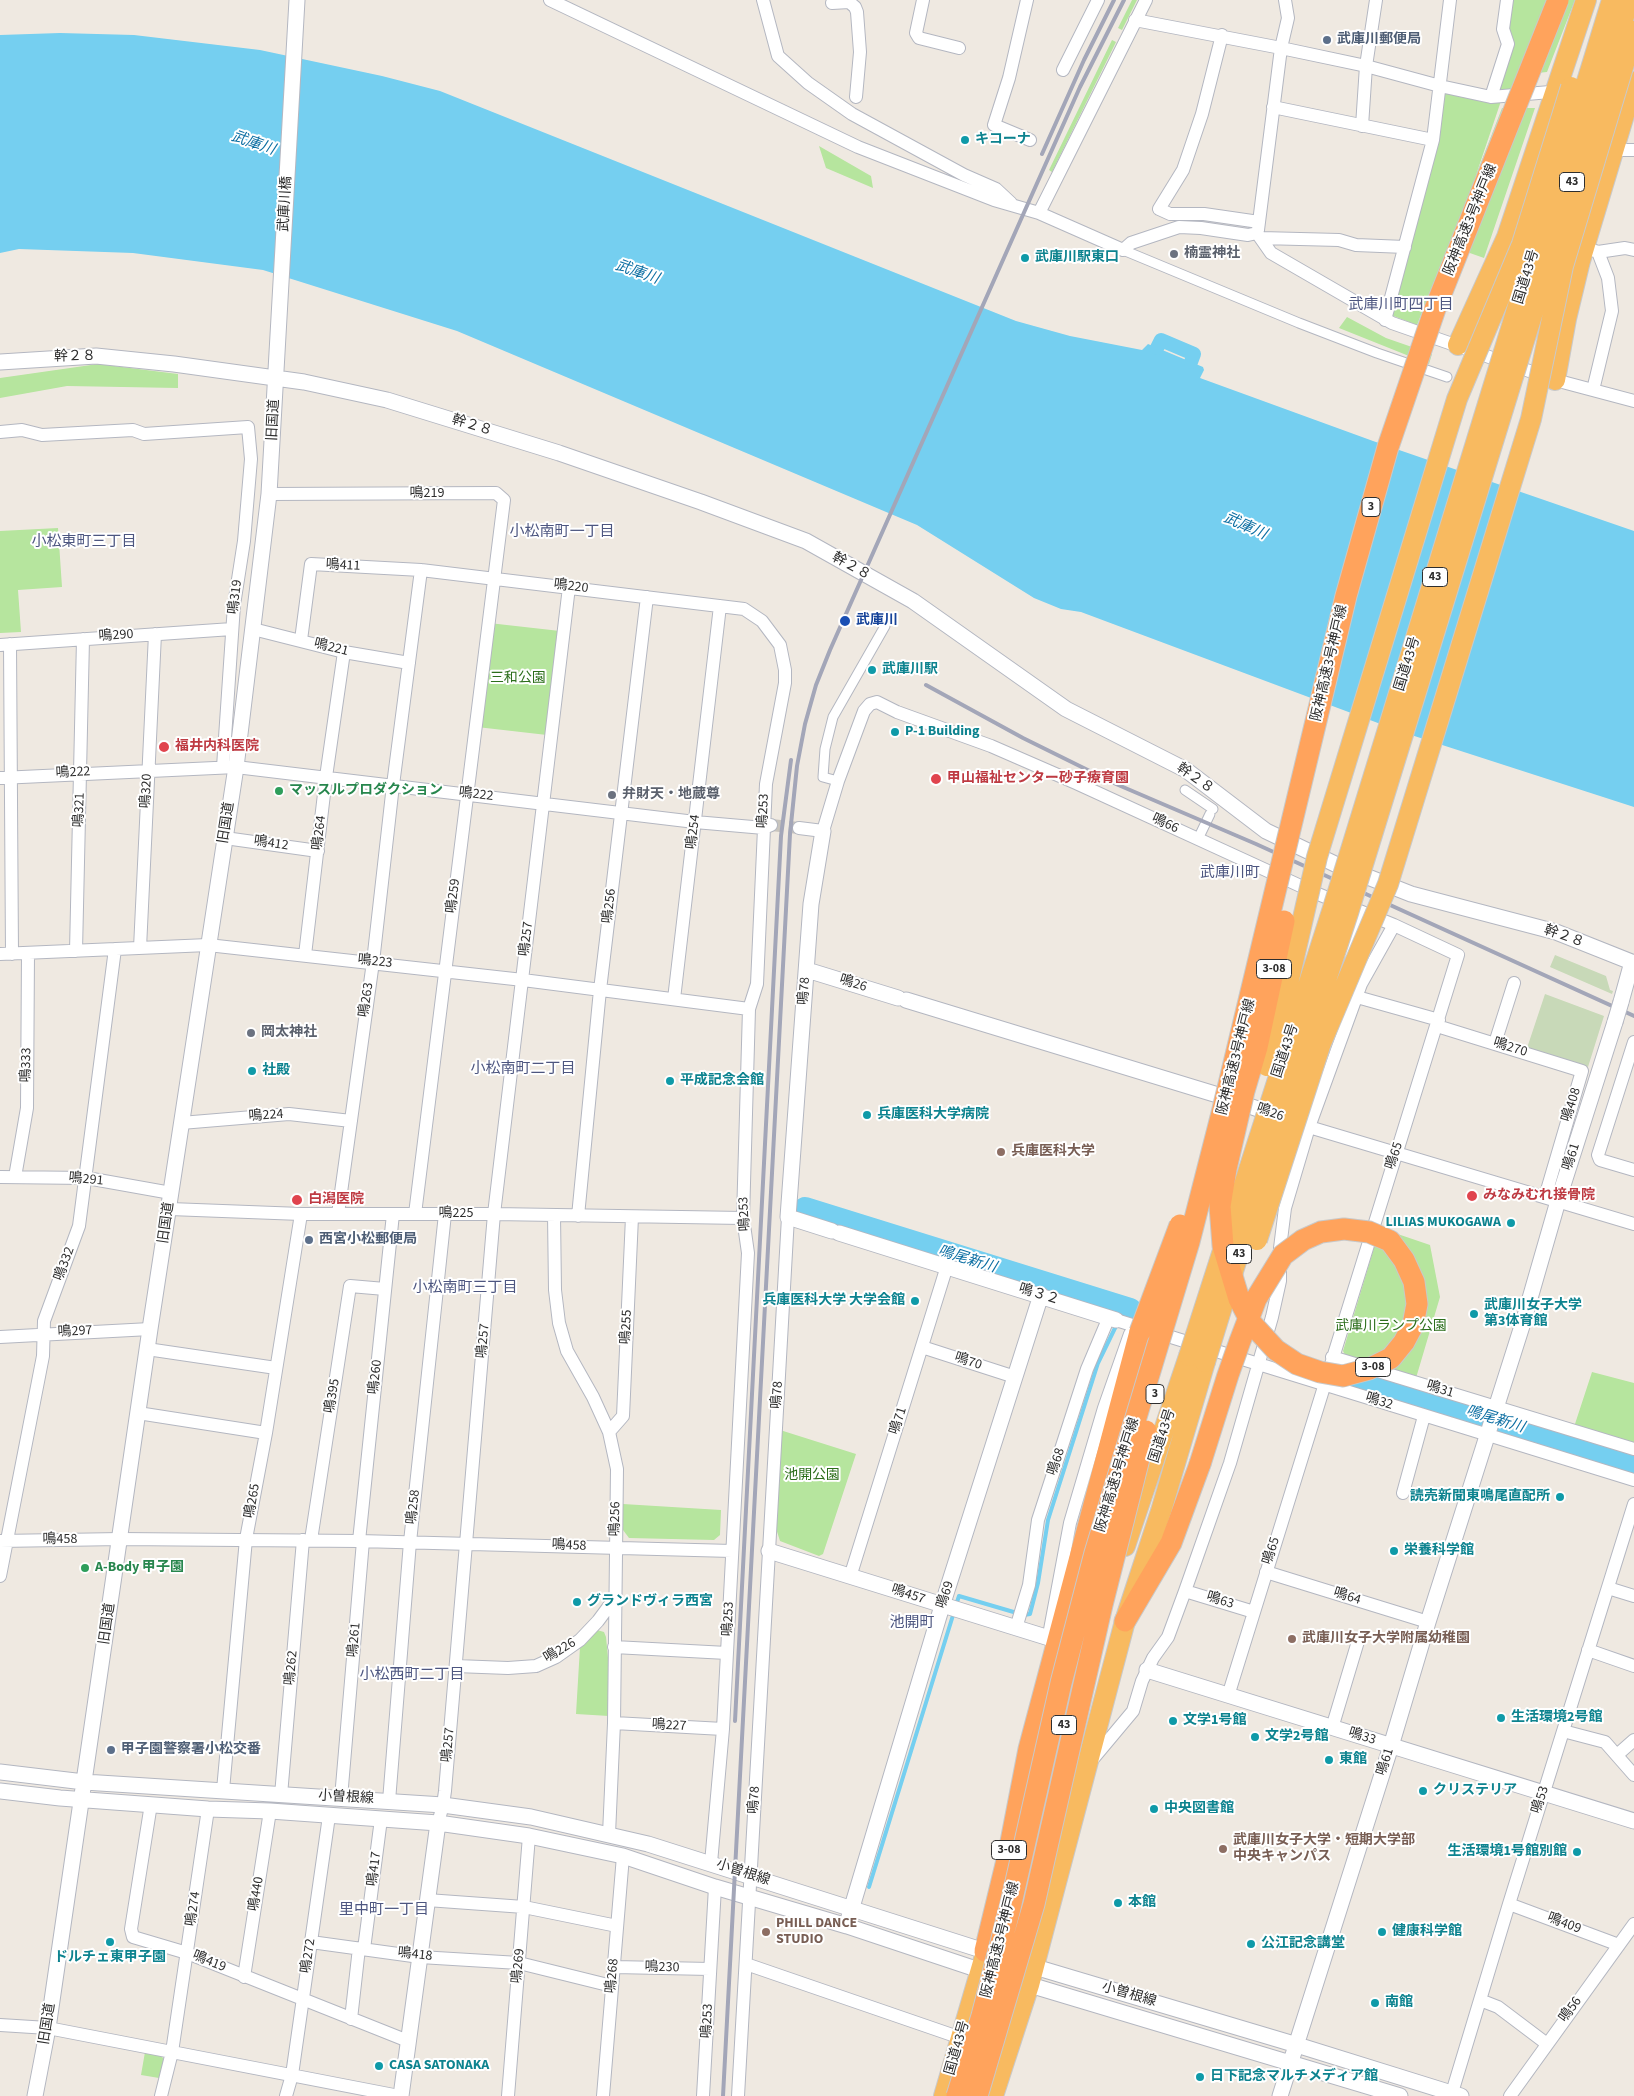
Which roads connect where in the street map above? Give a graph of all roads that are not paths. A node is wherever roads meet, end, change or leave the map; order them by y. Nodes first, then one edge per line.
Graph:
1 (297, 0) edge
2 (550, 0) edge
3 (762, 0) edge
4 (922, 0) edge
5 (1027, 0) edge
6 (1098, 0) edge
7 (1146, 0) edge
8 (1284, 0) edge
9 (1376, 0) edge
10 (1450, 0) edge
11 (1507, 0) edge
12 (1559, 0) edge
13 (1586, 0) edge
14 (1598, 0) edge
15 (1612, 0) edge
16 (1629, 0) edge
17 (832, 3) dead end
18 (1135, 20) junction
19 (1634, 31) edge
20 (1222, 36) junction
21 (959, 48) dead end
22 (1281, 48) junction
23 (1366, 66) junction
24 (1064, 70) dead end
25 (1634, 84) edge
26 (1440, 86) junction
27 (1557, 91) junction
28 (856, 97) dead end
29 (1491, 97) junction
30 (1273, 107) junction
31 (1362, 126) junction
32 (1030, 140) dead end
33 (1433, 140) junction
34 (1624, 149) edge
35 (1012, 204) junction
36 (1039, 213) junction
37 (1259, 231) junction
38 (1405, 247) junction
39 (1123, 250) junction
40 (1591, 250) junction
41 (1634, 250) edge
42 (1385, 320) junction
43 (1458, 346) junction
44 (278, 348) joint
45 (0, 362) edge
46 (1447, 377) dead end
47 (276, 379) junction
48 (1555, 380) junction
49 (1593, 390) junction
50 (1634, 401) edge
51 (0, 432) edge
52 (269, 494) junction
53 (422, 570) junction
54 (493, 578) junction
55 (569, 587) junction
56 (647, 596) junction
57 (720, 606) junction
58 (884, 622) dead end
59 (232, 629) junction
60 (253, 629) junction
61 (154, 634) junction
62 (83, 638) junction
63 (301, 640) junction
64 (5, 644) edge
65 (344, 652) junction
66 (409, 663) junction
67 (1328, 690) junction
68 (870, 704) joint
69 (229, 767) junction
70 (148, 770) junction
71 (81, 773) junction
72 (6, 777) edge
73 (326, 777) junction
74 (834, 780) dead end
75 (393, 785) junction
76 (1185, 790) dead end
77 (466, 794) junction
78 (543, 804) junction
79 (620, 813) junction
80 (695, 822) junction
81 (767, 827) junction
82 (799, 828) tunnel mouth
83 (823, 831) junction
84 (225, 838) junction
85 (1198, 839) junction
86 (318, 851) junction
87 (1318, 894) junction
88 (1362, 912) junction
89 (1394, 925) junction
90 (208, 945) junction
91 (140, 948) junction
92 (115, 949) junction
93 (76, 950) junction
94 (28, 953) junction
95 (6, 954) edge
96 (306, 955) junction
97 (1458, 955) joint
98 (373, 962) junction
99 (1633, 963) edge
100 (445, 970) junction
101 (807, 970) junction
102 (523, 980) junction
103 (1514, 983) dead end
104 (600, 990) junction
105 (1357, 997) junction
106 (674, 999) junction
107 (749, 1009) junction
108 (1438, 1023) junction
109 (1634, 1042) edge
110 (1341, 1043) junction
111 (1495, 1043) junction
112 (1582, 1071) joint
113 (1222, 1103) junction
114 (351, 1121) junction
115 (181, 1123) junction
116 (1309, 1126) junction
117 (1396, 1152) junction
118 (1634, 1170) edge
119 (0, 1177) edge
120 (15, 1177) junction
121 (87, 1178) junction
122 (171, 1193) junction
123 (1551, 1199) junction
124 (170, 1209) junction
125 (300, 1214) junction
126 (338, 1214) junction
127 (392, 1214) junction
128 (415, 1214) junction
129 (445, 1214) junction
130 (494, 1214) junction
131 (554, 1215) junction
132 (578, 1216) junction
133 (632, 1217) junction
134 (788, 1217) junction
135 (743, 1218) junction
136 (1634, 1224) edge
137 (948, 1266) junction
138 (385, 1289) junction
139 (1041, 1295) junction
140 (1120, 1321) junction
141 (150, 1329) junction
142 (44, 1334) junction
143 (0, 1337) edge
144 (922, 1347) junction
145 (147, 1350) junction
146 (1332, 1358) junction
147 (1260, 1360) junction
148 (1204, 1361) junction
149 (276, 1368) junction
150 (1015, 1377) junction
151 (1325, 1382) junction
152 (1495, 1408) junction
153 (138, 1413) junction
154 (1424, 1416) junction
155 (1488, 1431) junction
156 (608, 1432) junction
157 (266, 1433) junction
158 (1634, 1449) edge
159 (1634, 1480) edge
160 (1403, 1493) dead end
161 (1634, 1504) edge
162 (120, 1539) junction
163 (246, 1539) junction
164 (307, 1540) junction
165 (3, 1541) edge
166 (361, 1541) junction
167 (410, 1542) junction
168 (467, 1543) junction
169 (616, 1547) junction
170 (732, 1551) junction
171 (769, 1551) junction
172 (1123, 1553) junction
173 (1266, 1572) junction
174 (0, 1576) edge
175 (850, 1577) junction
176 (1608, 1588) junction
177 (1186, 1591) junction
178 (1634, 1596) edge
179 (615, 1598) junction
180 (951, 1608) junction
181 (1254, 1612) junction
182 (1018, 1620) junction
183 (1125, 1621) junction
184 (1428, 1622) junction
185 (1049, 1638) junction
186 (1359, 1638) dead end
187 (614, 1647) junction
188 (1588, 1650) junction
189 (727, 1653) junction
190 (456, 1666) junction
191 (1634, 1666) edge
192 (1147, 1670) junction
193 (1228, 1696) junction
194 (614, 1723) junction
195 (1332, 1728) junction
196 (723, 1729) junction
197 (1563, 1731) junction
198 (1634, 1740) edge
199 (1391, 1746) junction
200 (1617, 1755) junction
201 (1087, 1765) junction
202 (0, 1772) edge
203 (1634, 1775) edge
204 (84, 1782) junction
205 (223, 1790) junction
206 (0, 1791) edge
207 (1544, 1792) junction
208 (281, 1795) junction
209 (341, 1798) junction
210 (81, 1800) junction
211 (389, 1801) junction
212 (151, 1804) junction
213 (443, 1805) junction
214 (208, 1809) junction
215 (270, 1811) junction
216 (329, 1816) junction
217 (381, 1819) junction
218 (1634, 1821) edge
219 (438, 1823) junction
220 (609, 1834) junction
221 (530, 1836) junction
222 (623, 1856) junction
223 (711, 1863) junction
224 (751, 1875) junction
225 (715, 1887) junction
226 (749, 1896) junction
227 (427, 1900) junction
228 (1509, 1904) junction
229 (524, 1907) junction
230 (852, 1908) junction
231 (1634, 1924) edge
232 (617, 1926) junction
233 (847, 1926) junction
234 (311, 1942) junction
235 (1618, 1945) junction
236 (362, 1949) junction
237 (187, 1953) junction
238 (420, 1957) junction
239 (982, 1961) junction
240 (519, 1963) junction
241 (746, 1964) junction
242 (614, 1967) junction
243 (710, 1970) junction
244 (244, 1976) junction
245 (1031, 1976) junction
246 (612, 1986) junction
247 (302, 2000) junction
248 (1480, 2000) junction
249 (351, 2019) junction
250 (0, 2025) edge
251 (48, 2028) junction
252 (961, 2038) junction
253 (408, 2040) junction
254 (1547, 2044) junction
255 (1297, 2045) junction
256 (172, 2052) junction
257 (1291, 2063) junction
258 (292, 2075) junction
259 (1455, 2095) edge
260 (36, 2096) edge
261 (161, 2096) edge
262 (286, 2096) edge
263 (400, 2096) edge
264 (508, 2096) edge
265 (603, 2096) edge
266 (704, 2096) edge
267 (738, 2096) edge
268 (944, 2096) edge
269 (957, 2096) edge
270 (977, 2096) edge
271 (993, 2096) edge
272 (1280, 2096) edge
273 (1400, 2096) edge
274 (1510, 2096) edge

1 - 44 street, 武庫川橋
2 - 35 street
3 - 35 street
4 - 21 street
5 - 32 street
6 - 24 street
7 - 18 street
8 - 22 street
9 - 23 street
10 - 26 street
11 - 29 street
12 - 67 highway, 阪神高速3号神戸線 / 3, bridge
12 - 113 highway, 阪神高速3号神戸線 / 3, bridge
13 - 27 highway
14 - 172 highway, bridge
15 - 148 highway, 国道43号 / 43, bridge
16 - 148 highway, 国道43号 / 43, bridge
17 - 28 street
18 - 20 street
18 - 36 street
19 - 148 highway, bridge
20 - 22 street
20 - 37 street
22 - 23 street
22 - 30 street
23 - 26 street
23 - 31 street
25 - 27 street
25 - 34 highway
26 - 29 street
26 - 33 street
27 - 29 street
27 - 43 highway
30 - 31 street
30 - 37 street
31 - 33 street
33 - 38 street
34 - 40 highway
35 - 36 street
36 - 39 street
37 - 38 street
37 - 39 street
37 - 42 street
38 - 42 street
39 - 46 street
40 - 41 street
40 - 48 highway
40 - 49 street
42 - 43 street
43 - 48 street
44 - 47 street, 旧国道
45 - 47 street, 幹２８
47 - 52 street, 旧国道
47 - 99 street, 幹２８
48 - 49 street
49 - 50 street
51 - 59 street, 鳴319
52 - 54 street, 鳴219
52 - 60 street, 旧国道
53 - 54 street, 鳴220
53 - 63 street, 鳴411
53 - 66 street, 鳴263
54 - 55 street, 鳴220
54 - 77 street, 鳴259
55 - 56 street, 鳴220
55 - 78 street, 鳴257
56 - 57 street, 鳴220
56 - 79 street, 鳴256
57 - 80 street, 鳴254
57 - 81 street, 鳴253
58 - 74 street
59 - 61 street, 鳴290
59 - 69 street, 鳴319
60 - 63 street, 鳴221
60 - 69 street, 旧国道
61 - 62 street, 鳴290
61 - 70 street, 鳴320
62 - 64 street, 鳴290
62 - 71 street, 鳴321
63 - 65 street, 鳴221
64 - 72 street
65 - 66 street, 鳴221
65 - 73 street, 鳴264
66 - 75 street, 鳴263
67 - 183 highway, 3-08, bridge
67 - 270 highway, 阪神高速3号神戸線 / 3, bridge
68 - 83 street, 鳴78
68 - 85 street, 鳴66
69 - 70 street, 鳴222
69 - 73 street, 鳴222
69 - 84 street, 旧国道
70 - 71 street, 鳴222
70 - 91 street, 鳴320
71 - 72 street, 鳴222
71 - 93 street, 鳴321
72 - 95 street
73 - 75 street, 鳴222
73 - 86 street, 鳴264
75 - 77 street, 鳴222
75 - 98 street, 鳴263
76 - 85 street
77 - 78 street, 鳴222
77 - 100 street, 鳴259
78 - 79 street, 鳴222
78 - 102 street, 鳴257
79 - 80 street, 鳴222
79 - 104 street, 鳴256
80 - 81 street, 鳴222
80 - 106 street, 鳴254
81 - 107 street, 鳴253
82 - 83 street
83 - 101 street, 鳴78
84 - 86 street, 鳴412
84 - 90 street, 旧国道
85 - 87 street, 鳴66
86 - 96 street, 鳴264
87 - 88 street, 鳴66
87 - 113 street
88 - 89 street, 鳴66
88 - 110 street
89 - 97 street, 鳴66
89 - 105 street
90 - 91 street, 鳴223
90 - 96 street, 鳴223
90 - 115 street, 旧国道
91 - 92 street, 鳴223
92 - 93 street, 鳴223
92 - 121 street, 鳴332
93 - 94 street, 鳴223
94 - 95 street, 鳴223
94 - 120 street, 鳴333
96 - 98 street, 鳴223
97 - 108 street, 鳴65
98 - 100 street, 鳴223
98 - 114 street, 鳴263
99 - 123 street, 鳴61, bridge
100 - 102 street, 鳴223
100 - 128 street, 鳴259
101 - 113 street, 鳴26
101 - 134 street, 鳴78
102 - 104 street, 鳴223
102 - 130 street, 鳴257
103 - 111 street
104 - 106 street, 鳴223
104 - 132 street, 鳴256
105 - 108 street, 鳴270
105 - 110 street
106 - 107 street, 鳴223
107 - 135 street, 鳴253
108 - 111 street, 鳴270
108 - 117 street, 鳴65
109 - 118 street
110 - 116 street
111 - 112 street, 鳴270
112 - 123 street, 鳴408
113 - 116 street, 鳴26
113 - 239 highway, 3-08, bridge
113 - 269 highway, 阪神高速3号神戸線 / 3, bridge
114 - 115 street, 鳴224
114 - 126 street, 鳴263
115 - 122 street, 旧国道
116 - 117 street, 鳴26
116 - 147 street
117 - 123 street, 鳴26
117 - 146 street, 鳴65
119 - 120 street, 鳴291
120 - 121 street, 鳴291
121 - 122 street, 鳴291
121 - 142 street, 鳴332
122 - 124 street, 旧国道
123 - 136 street, 鳴26
123 - 152 street, 鳴61
124 - 125 street, 鳴225
124 - 141 street, 旧国道
125 - 126 street, 鳴225
125 - 149 street, 鳴265
126 - 127 street, 鳴225
127 - 128 street, 鳴225
127 - 138 street, 鳴260
128 - 129 street, 鳴225
129 - 130 street, 鳴225
129 - 167 street, 鳴258
130 - 131 street, 鳴225
130 - 168 street, 鳴257
131 - 132 street, 鳴225
131 - 156 street, 鳴256
132 - 133 street, 鳴225
133 - 135 street, 鳴225
133 - 156 street, 鳴255
134 - 137 street, 鳴３２
134 - 171 street, 鳴78
135 - 170 street, 鳴253
137 - 139 street, 鳴３２
137 - 144 street, 鳴71
138 - 164 street, 鳴395
138 - 166 street, 鳴260
139 - 140 street, 鳴３２
139 - 150 street, 鳴69
140 - 147 street, 鳴32
140 - 182 street, 鳴68
140 - 185 street
141 - 142 street, 鳴297
141 - 145 street, 旧国道
142 - 143 street, 鳴297
142 - 165 street, 鳴332
144 - 150 street, 鳴70
144 - 175 street, 鳴71
145 - 149 street
145 - 153 street, 旧国道
146 - 151 street, 鳴65
146 - 152 street, 鳴31
147 - 151 street, 鳴32
147 - 177 street
148 - 172 highway, 国道43号 / 43
148 - 183 highway, 43
149 - 157 street, 鳴265
150 - 180 street, 鳴69
151 - 154 street, 鳴32
151 - 173 street, 鳴65
152 - 155 street, 鳴61
152 - 158 street, 鳴31
153 - 157 street
153 - 162 street, 旧国道
154 - 155 street, 鳴32
154 - 160 street
155 - 159 street, 鳴32
155 - 184 street, 鳴61
156 - 169 street, 鳴256
157 - 163 street, 鳴265
161 - 176 street, 鳴53
162 - 163 street, 鳴458
162 - 165 street, 鳴458
162 - 204 street, 旧国道
163 - 164 street, 鳴458
163 - 205 street, 鳴265
164 - 166 street, 鳴458
164 - 208 street, 鳴262
165 - 174 street, 鳴332
166 - 167 street, 鳴458
166 - 209 street, 鳴261
167 - 168 street, 鳴458
167 - 211 street, 鳴258
168 - 169 street, 鳴458
168 - 190 street, 鳴257
169 - 170 street, 鳴458
169 - 179 street, 鳴256
170 - 189 street, 鳴253
171 - 175 street, 鳴457
171 - 224 street, 鳴78
172 - 239 highway, 国道43号 / 43
173 - 181 street, 鳴65
173 - 184 street, 鳴64
175 - 180 street, 鳴457
176 - 178 street
176 - 188 street, 鳴53
177 - 181 street, 鳴63
177 - 192 street
179 - 187 street, 鳴256
179 - 190 street, 鳴226
180 - 182 street, 鳴457
180 - 230 street, 鳴69
181 - 193 street, 鳴65
182 - 185 street, 鳴457
183 - 201 highway, 43
184 - 199 street, 鳴61
185 - 239 street
186 - 195 street
187 - 189 street
187 - 194 street, 鳴256
188 - 191 street
188 - 197 street, 鳴53
189 - 196 street, 鳴253
190 - 213 street, 鳴257
192 - 193 street, 鳴33
192 - 201 street
193 - 195 street, 鳴33
194 - 196 street, 鳴227
194 - 220 street, 鳴256
195 - 199 street, 鳴33
196 - 223 street, 鳴253
197 - 200 street
197 - 207 street, 鳴53
198 - 200 street
199 - 207 street, 鳴33
199 - 255 street, 鳴61
200 - 203 street
201 - 245 highway, 43
202 - 204 street, 小曽根線
204 - 205 street, 小曽根線
204 - 210 street, 旧国道
205 - 208 street, 小曽根線
206 - 210 street, 小曽根線
207 - 218 street, 鳴33
207 - 228 street, 鳴53
208 - 209 street, 小曽根線
209 - 211 street, 小曽根線
210 - 212 street, 小曽根線
210 - 251 street, 旧国道
211 - 213 street, 小曽根線
212 - 214 street, 小曽根線
212 - 237 street, 鳴419
213 - 219 street, 鳴257
213 - 220 street, 小曽根線
214 - 215 street, 小曽根線
214 - 237 street, 鳴274
215 - 216 street, 小曽根線
215 - 244 street, 鳴440
216 - 217 street, 小曽根線
216 - 234 street, 鳴272
217 - 219 street, 小曽根線
217 - 236 street, 鳴417
219 - 221 street, 小曽根線
219 - 227 street, 鳴257
220 - 223 street, 小曽根線
221 - 222 street, 小曽根線
221 - 229 street, 鳴269
222 - 225 street, 小曽根線
222 - 232 street, 鳴268
223 - 224 street, 小曽根線
224 - 226 street, 鳴78
224 - 230 street, 小曽根線
225 - 226 street, 小曽根線
225 - 243 street, 鳴253
226 - 233 street, 小曽根線
226 - 241 street, 鳴78
227 - 229 street
227 - 238 street, 鳴257
228 - 235 street, 鳴409
228 - 248 street, 鳴53
229 - 232 street
229 - 240 street, 鳴269
230 - 233 street, 鳴69
230 - 239 street, 小曽根線
231 - 235 street, 鳴56
232 - 242 street, 鳴268
233 - 239 street, 小曽根線
234 - 236 street, 鳴418
234 - 247 street, 鳴272
235 - 254 street, 鳴56
236 - 238 street, 鳴418
236 - 249 street, 鳴417
237 - 244 street, 鳴419
237 - 256 street, 鳴274
238 - 240 street, 鳴418
238 - 253 street, 鳴257
239 - 245 street, 小曽根線
239 - 252 highway, 国道43号 / 43
240 - 246 street, 鳴418
240 - 264 street, 鳴269
241 - 252 street
241 - 267 street, 鳴78
242 - 243 street, 鳴230
242 - 246 street, 鳴268
243 - 266 street, 鳴253
244 - 247 street, 鳴419
245 - 255 street, 小曽根線
245 - 257 street, 小曽根線
245 - 271 highway, 43
246 - 265 street, 鳴268
247 - 249 street, 鳴419
247 - 258 street, 鳴272
248 - 254 street
248 - 259 street, 鳴53
249 - 253 street, 鳴419
250 - 251 street
251 - 256 street
251 - 260 street, 旧国道
252 - 268 highway, 国道43号 / 43
253 - 263 street, 鳴257
254 - 274 street, 鳴56
255 - 257 street, 鳴61
255 - 259 street, 小曽根線
256 - 258 street
256 - 261 street, 鳴274
257 - 272 street, 鳴61
257 - 273 street, 小曽根線
258 - 262 street, 鳴272
258 - 263 street

